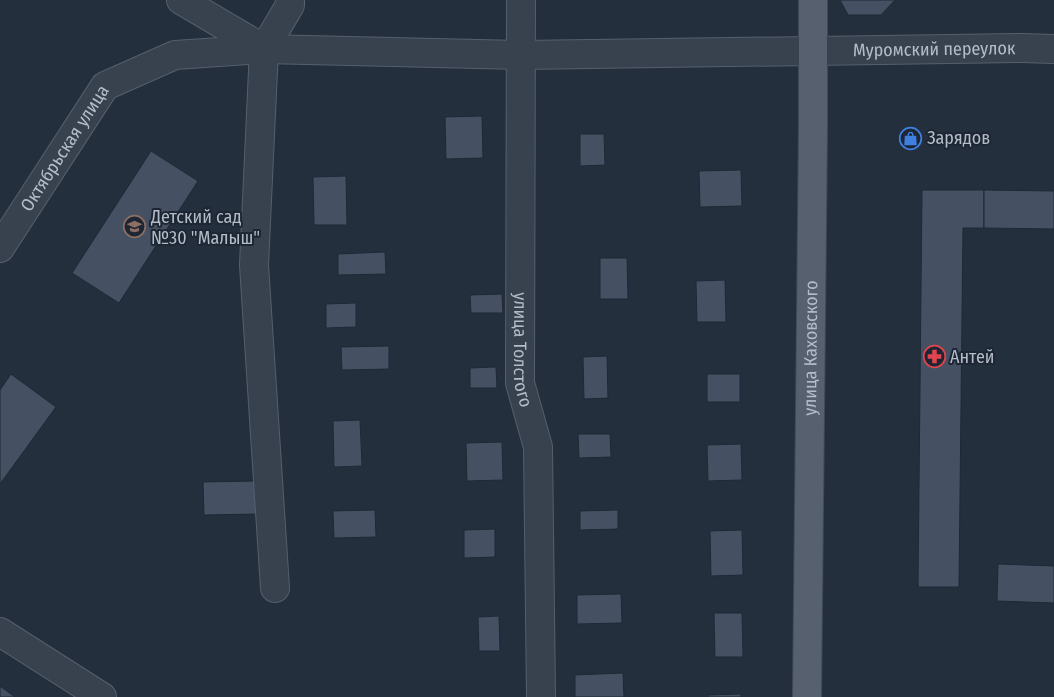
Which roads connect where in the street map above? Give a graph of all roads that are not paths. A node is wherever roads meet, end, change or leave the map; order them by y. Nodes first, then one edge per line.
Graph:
1 (181, 0) edge
2 (521, 0) edge
3 (813, 0) edge
4 (290, 3) edge
5 (264, 49) junction
6 (1054, 49) edge
7 (813, 50) junction
8 (521, 55) junction
9 (0, 248) edge
10 (275, 588) dead end
11 (0, 632) edge
12 (102, 697) edge
13 (540, 697) edge
14 (807, 697) edge

1 - 5 street
2 - 8 street, улица Толстого
3 - 7 main road, улица Каховского
4 - 5 street
5 - 8 street, Октябрьская улица
5 - 9 street, Октябрьская улица
5 - 10 street
6 - 7 street, Муромский переулок
7 - 8 street, Муромский переулок
7 - 14 main road, улица Каховского
8 - 13 street, улица Толстого
11 - 12 street

